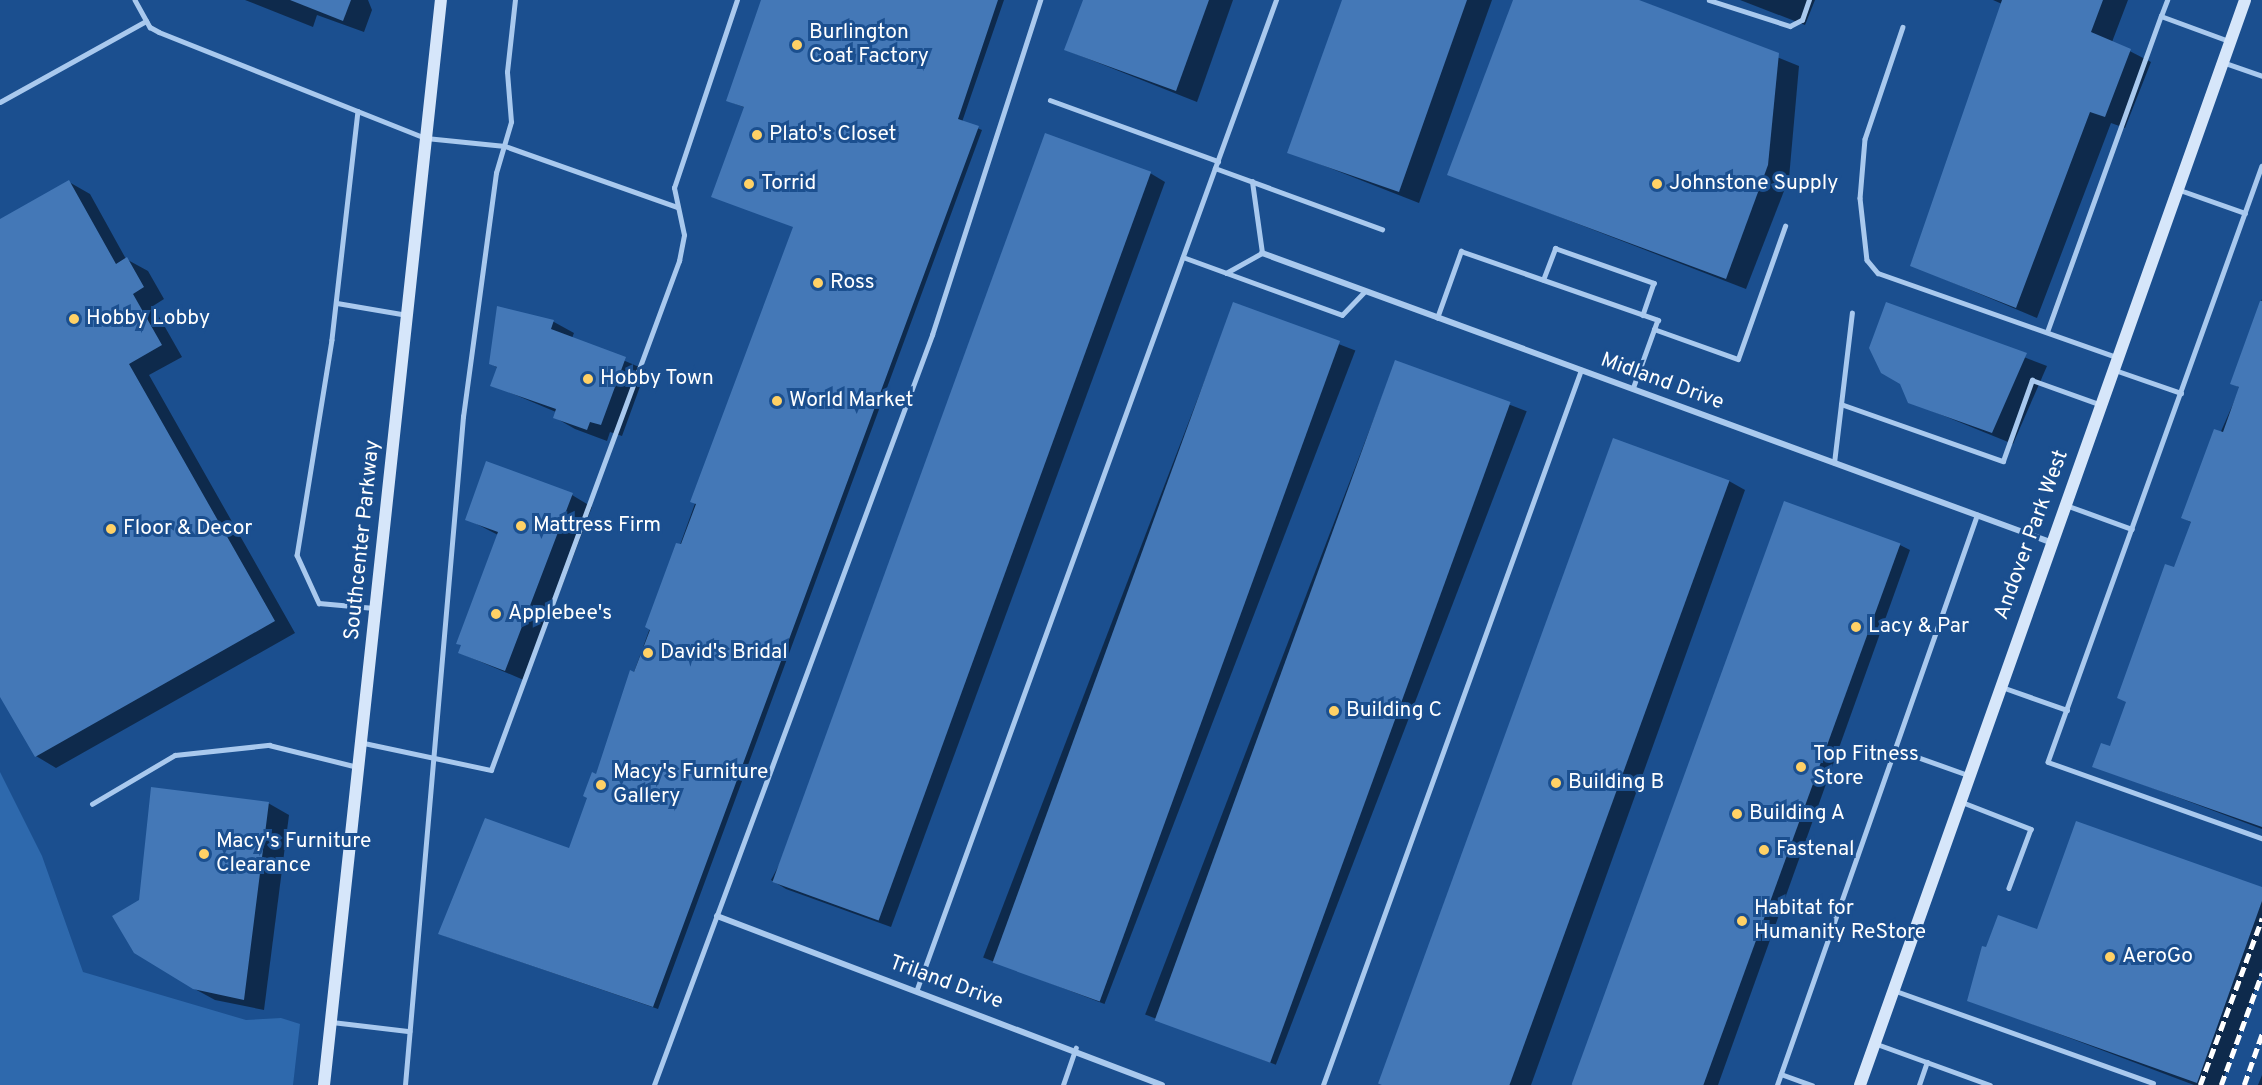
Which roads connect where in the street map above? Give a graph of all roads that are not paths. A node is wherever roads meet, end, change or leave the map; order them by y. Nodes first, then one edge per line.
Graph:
1 (135, 0) edge
2 (441, 0) edge
3 (515, 0) edge
4 (737, 0) edge
5 (1040, 0) edge
6 (1276, 0) edge
7 (1709, 0) edge
8 (1809, 0) edge
9 (2167, 0) edge
10 (2245, 0) edge
11 (2161, 16) junction
12 (146, 21) junction
13 (1903, 27) dead end
14 (2230, 41) junction
15 (2223, 62) junction
16 (2262, 76) edge
17 (1050, 100) dead end
18 (0, 102) edge
19 (358, 111) junction
20 (426, 138) junction
21 (505, 146) junction
22 (1218, 161) junction
23 (2262, 166) edge
24 (1215, 168) junction
25 (1252, 182) junction
26 (2177, 189) junction
27 (677, 207) junction
28 (2245, 213) junction
29 (1785, 226) dead end
30 (1382, 229) dead end
31 (1262, 253) junction
32 (1183, 257) junction
33 (1226, 273) junction
34 (1543, 280) junction
35 (1365, 291) junction
36 (337, 303) junction
37 (1852, 313) dead end
38 (407, 315) junction
39 (1643, 315) junction
40 (1437, 318) junction
41 (1654, 329) junction
42 (2047, 332) junction
43 (2114, 363) junction
44 (1581, 370) junction
45 (1633, 389) junction
46 (2181, 393) junction
47 (1841, 404) junction
48 (2099, 404) junction
49 (1834, 463) junction
50 (2063, 504) junction
51 (1977, 516) junction
52 (2132, 529) junction
53 (2050, 542) junction
54 (374, 608) junction
55 (2000, 686) junction
56 (2067, 710) junction
57 (364, 743) junction
58 (1895, 749) junction
59 (430, 756) junction
60 (361, 768) junction
61 (1968, 775) junction
62 (1959, 801) junction
63 (92, 804) dead end
64 (2262, 838) edge
65 (2009, 888) dead end
66 (717, 916) junction
67 (916, 989) junction
68 (1893, 990) junction
69 (332, 1022) junction
70 (409, 1031) junction
71 (1875, 1043) junction
72 (1076, 1048) junction
73 (1927, 1062) junction
74 (1781, 1074) junction
75 (2153, 1083) dead end
76 (324, 1085) edge
77 (405, 1085) edge
78 (654, 1085) edge
79 (1063, 1085) edge
80 (1162, 1085) edge
81 (1323, 1085) edge
82 (1777, 1085) edge
83 (1812, 1085) edge
84 (1860, 1085) edge
85 (1918, 1085) edge
86 (1990, 1085) edge

1 - 12 lane
2 - 20 street, Southcenter Parkway
3 - 21 lane
4 - 27 lane
5 - 66 lane
6 - 22 lane
7 - 8 lane
9 - 11 lane
10 - 14 street, Andover Park West
11 - 14 lane
11 - 42 lane
12 - 18 lane
12 - 19 lane
13 - 42 lane
14 - 15 street, Andover Park West
15 - 16 lane
15 - 26 street, Andover Park West
17 - 22 lane
19 - 20 lane
19 - 36 lane
20 - 21 lane
20 - 38 street, Southcenter Parkway
21 - 27 lane
21 - 59 lane
22 - 24 lane
23 - 28 lane
24 - 25 lane
24 - 32 lane
25 - 30 lane
25 - 31 lane
26 - 28 lane
26 - 43 street, Andover Park West
27 - 59 lane
28 - 46 lane
29 - 41 lane
31 - 33 lane
31 - 35 street, Midland Drive
32 - 33 lane
32 - 67 lane
33 - 35 lane
34 - 39 lane
34 - 39 lane
34 - 40 lane
35 - 40 street, Midland Drive
36 - 38 lane
36 - 54 lane
37 - 47 lane
38 - 54 street, Southcenter Parkway
39 - 41 lane
40 - 44 street, Midland Drive
41 - 45 lane
42 - 43 lane
43 - 46 lane
43 - 48 street, Andover Park West
44 - 45 street, Midland Drive
44 - 81 lane
45 - 49 street, Midland Drive
46 - 52 lane
47 - 48 lane
47 - 49 lane
48 - 50 street, Andover Park West
49 - 51 street, Midland Drive
50 - 52 lane
50 - 53 street, Andover Park West
51 - 53 street, Midland Drive
51 - 58 lane
52 - 56 lane
53 - 55 street, Andover Park West
54 - 57 street, Southcenter Parkway
55 - 56 lane
55 - 61 street, Andover Park West
56 - 64 lane
57 - 59 lane
57 - 60 street, Southcenter Parkway
58 - 61 lane
58 - 74 lane
59 - 70 lane
60 - 63 lane
60 - 69 street, Southcenter Parkway
61 - 62 street, Andover Park West
62 - 65 lane
62 - 68 street, Andover Park West
66 - 67 street, Triland Drive
66 - 78 lane
67 - 72 street, Triland Drive
68 - 71 street, Andover Park West
68 - 75 lane
69 - 70 lane
69 - 76 street, Southcenter Parkway
70 - 77 lane
71 - 73 lane
71 - 84 street, Andover Park West
72 - 79 lane
72 - 80 street, Triland Drive
73 - 85 lane
73 - 86 lane
74 - 82 lane
74 - 83 lane

